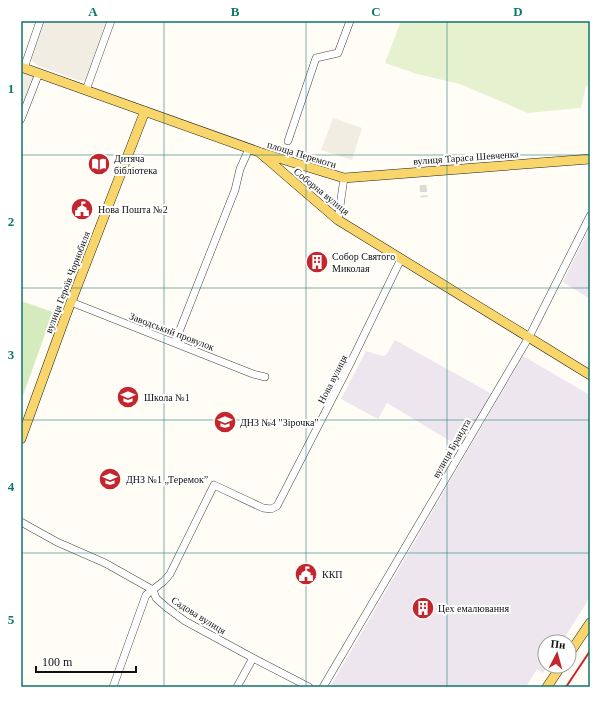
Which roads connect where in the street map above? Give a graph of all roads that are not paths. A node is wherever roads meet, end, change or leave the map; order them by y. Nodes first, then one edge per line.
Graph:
1 (40, 21) edge
2 (111, 21) edge
3 (350, 21) edge
4 (23, 68) edge
5 (39, 74) junction
6 (86, 90) junction
7 (145, 111) junction
8 (21, 119) edge
9 (288, 141) dead end
10 (249, 149) junction
11 (260, 152) junction
12 (590, 159) edge
13 (344, 178) junction
14 (590, 216) edge
15 (338, 220) junction
16 (401, 260) junction
17 (71, 302) junction
18 (529, 338) junction
19 (175, 342) junction
20 (590, 375) edge
21 (265, 377) dead end
22 (21, 439) edge
23 (21, 522) edge
24 (146, 586) junction
25 (153, 590) junction
26 (590, 623) edge
27 (135, 626) junction
28 (577, 642) edge
29 (253, 658) junction
30 (556, 674) edge
31 (113, 687) edge
32 (237, 687) edge
33 (309, 687) edge
34 (323, 687) edge
35 (547, 687) edge

1 - 4 street
2 - 6 street
3 - 9 street
4 - 5 main road, Соборна вулиця
5 - 6 main road, Соборна вулиця
5 - 8 street
6 - 7 main road, Соборна вулиця
7 - 10 main road, Соборна вулиця
7 - 17 main road, вулиця Героїв Чорнобиля
10 - 11 main road, Соборна вулиця
10 - 19 street
11 - 13 main road, площа Перемоги
11 - 15 main road, Соборна вулиця
12 - 13 main road, вулиця Тараса Шевченка
13 - 15 street, площа Перемоги
14 - 18 street, вулиця Брандта
15 - 16 main road, Соборна вулиця
16 - 18 main road, Соборна вулиця
16 - 25 street, Нова вулиця
17 - 19 street, Заводський провулок
17 - 22 main road, вулиця Героїв Чорнобиля
18 - 20 main road, Соборна вулиця
18 - 34 street, вулиця Брандта
19 - 21 street, Заводський провулок
23 - 24 street, Садова вулиця
24 - 25 street, Садова вулиця
24 - 27 street
25 - 27 street
25 - 29 street, Садова вулиця
26 - 28 main road
27 - 31 street
29 - 32 street
29 - 33 street, Садова вулиця
30 - 35 main road

